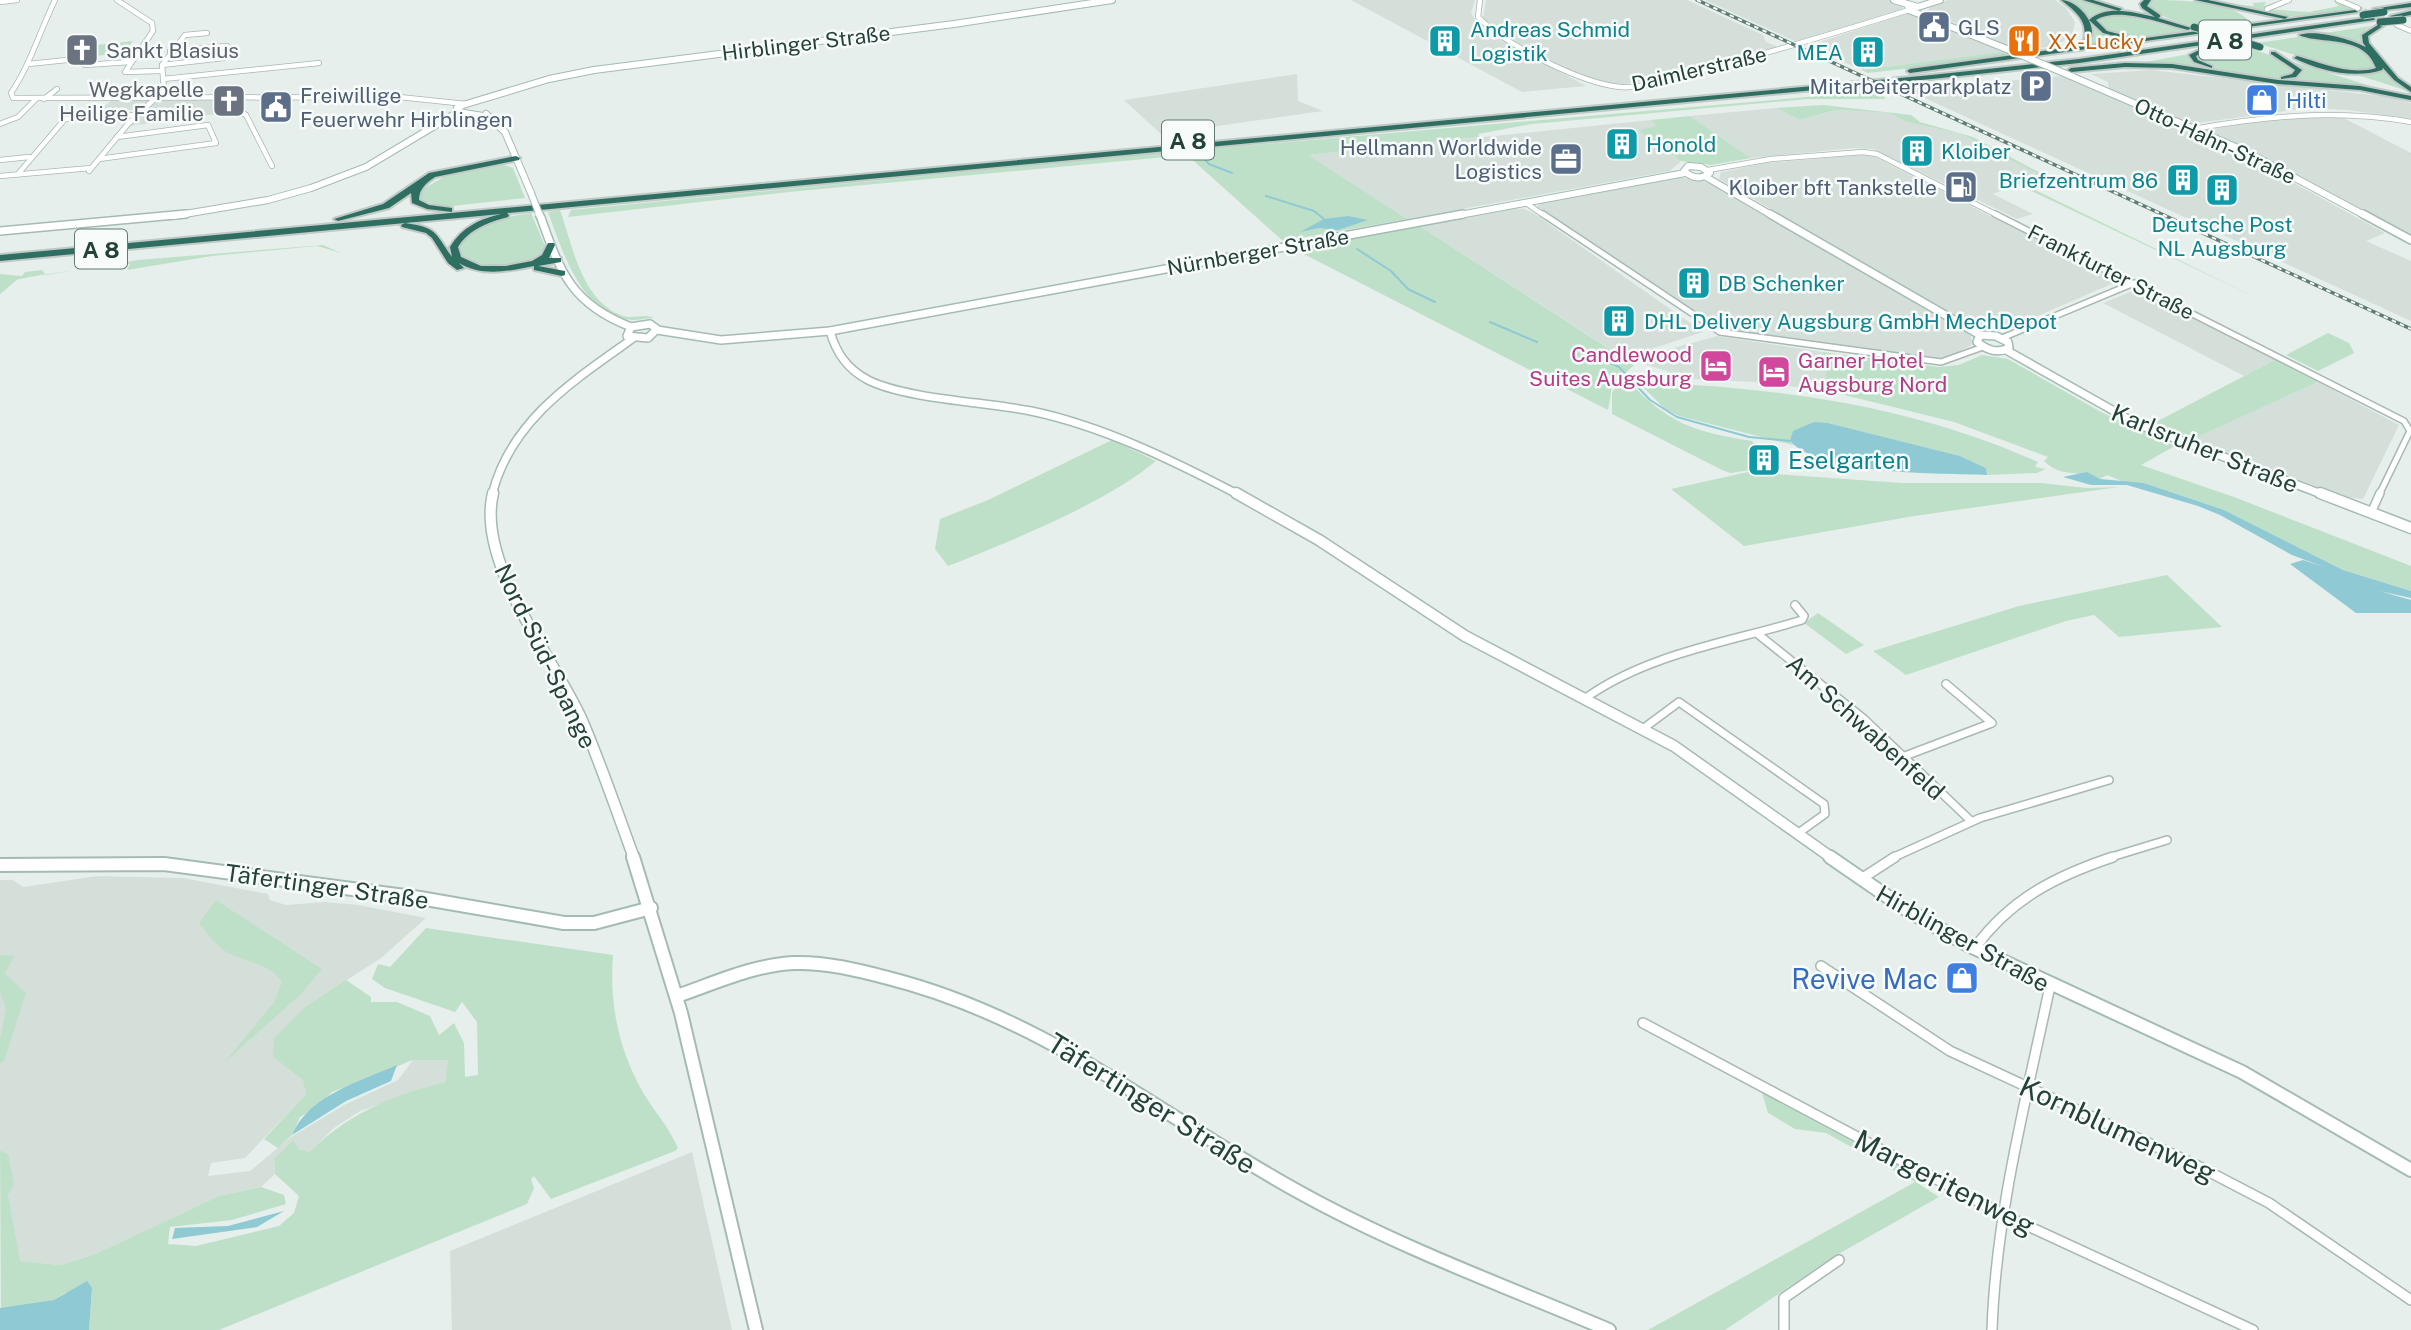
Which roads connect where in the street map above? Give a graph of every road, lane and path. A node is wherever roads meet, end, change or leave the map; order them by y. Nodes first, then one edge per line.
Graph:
1 (17, 0) edge
2 (55, 0) edge
3 (117, 0) edge
4 (1112, 0) edge
5 (1480, 0) edge
6 (1894, 0) edge
7 (1940, 0) edge
8 (2064, 0) edge
9 (2085, 0) edge
10 (2095, 0) edge
11 (2148, 0) edge
12 (2188, 0) edge
13 (2199, 0) edge
14 (2289, 0) edge
15 (2338, 0) edge
16 (0, 2) edge
17 (1909, 8) junction
18 (1918, 9) junction
19 (2267, 9) dead end
20 (2356, 10) junction
21 (2407, 15) edge
22 (2320, 17) junction
23 (2155, 19) junction
24 (2175, 22) junction
25 (2381, 23) junction
26 (2191, 28) junction
27 (2238, 28) junction
28 (2411, 31) edge
29 (207, 33) dead end
30 (2291, 35) junction
31 (2166, 38) junction
32 (227, 46) dead end
33 (2257, 47) junction
34 (2207, 48) junction
35 (170, 51) junction
36 (2059, 53) junction
37 (2273, 53) junction
38 (223, 58) dead end
39 (2297, 58) junction
40 (67, 60) dead end
41 (130, 62) junction
42 (319, 63) dead end
43 (29, 64) junction
44 (85, 65) dead end
45 (162, 65) junction
46 (2109, 66) junction
47 (160, 71) junction
48 (1886, 76) junction
49 (1932, 77) junction
50 (163, 79) junction
51 (57, 89) dead end
52 (502, 94) junction
53 (2411, 94) edge
54 (156, 97) junction
55 (211, 97) junction
56 (242, 97) junction
57 (249, 97) junction
58 (36, 99) junction
59 (43, 100) junction
60 (441, 101) junction
61 (469, 104) junction
62 (232, 105) junction
63 (481, 107) junction
64 (239, 109) junction
65 (458, 110) junction
66 (471, 113) junction
67 (138, 115) junction
68 (489, 117) junction
69 (2411, 121) edge
70 (0, 124) edge
71 (2193, 129) junction
72 (117, 137) junction
73 (510, 144) junction
74 (30, 157) junction
75 (516, 158) junction
76 (99, 159) junction
77 (0, 160) edge
78 (494, 162) junction
79 (272, 166) dead end
80 (520, 168) junction
81 (1685, 173) junction
82 (1707, 173) junction
83 (18, 174) junction
84 (0, 176) edge
85 (1526, 203) junction
86 (547, 206) junction
87 (449, 210) junction
88 (319, 223) junction
89 (377, 223) junction
90 (0, 231) edge
91 (2411, 240) edge
92 (551, 245) junction
93 (0, 252) edge
94 (0, 258) edge
95 (558, 261) junction
96 (530, 267) junction
97 (562, 273) junction
98 (2134, 283) junction
99 (631, 327) junction
100 (830, 331) junction
101 (653, 333) junction
102 (1980, 335) junction
103 (2002, 338) junction
104 (632, 339) junction
105 (1983, 347) junction
106 (2006, 350) junction
107 (2371, 513) junction
108 (2411, 528) edge
109 (1795, 605) dead end
110 (1759, 635) junction
111 (1946, 684) dead end
112 (1587, 697) junction
113 (1644, 728) junction
114 (1905, 757) junction
115 (2109, 780) dead end
116 (1971, 821) junction
117 (1797, 834) junction
118 (2167, 840) dead end
119 (0, 865) edge
120 (1860, 880) junction
121 (651, 908) junction
122 (1974, 949) junction
123 (1821, 966) dead end
124 (2050, 986) junction
125 (677, 996) junction
126 (1643, 1023) dead end
127 (2028, 1087) junction
128 (2411, 1170) edge
129 (2002, 1214) junction
130 (1839, 1260) dead end
131 (2411, 1300) edge
132 (756, 1330) edge
133 (1609, 1330) edge
134 (1784, 1330) edge
135 (1992, 1330) edge
136 (2253, 1330) edge

1 - 16 street
2 - 43 street
3 - 41 street
4 - 52 street, Hirblinger Straße
5 - 17 street, Daimlerstraße
6 - 17 street
7 - 18 street
8 - 36 highway
9 - 23 highway
10 - 24 highway
11 - 24 highway
12 - 27 highway
13 - 22 highway
14 - 19 street
15 - 20 street
17 - 18 street
18 - 71 street, Otto-Hahn-Straße, bridge
20 - 21 highway, bridge
20 - 22 highway
21 - 25 highway, bridge
21 - 28 street
21 - 48 highway, A 8, bridge
21 - 49 highway, A 8, bridge
22 - 27 highway
23 - 26 highway
23 - 31 highway
24 - 26 highway
25 - 30 highway
25 - 53 highway
26 - 33 highway, bridge
27 - 31 highway
29 - 35 street
30 - 34 highway
30 - 39 highway
31 - 36 highway
32 - 35 street
33 - 37 highway
33 - 39 highway
34 - 37 highway
34 - 46 highway
35 - 45 street
36 - 48 highway
37 - 53 highway
38 - 45 street
39 - 53 highway
40 - 43 street
41 - 44 street
41 - 47 street
42 - 50 street
43 - 58 street
45 - 47 street
46 - 49 highway
46 - 53 highway
47 - 50 street
48 - 87 highway, A 8
49 - 86 highway, A 8
50 - 54 street
51 - 59 street
52 - 61 street
52 - 63 street
54 - 55 street
54 - 59 street
54 - 67 street
55 - 56 street
55 - 62 street
56 - 57 street
56 - 62 street
57 - 60 street
57 - 64 street
58 - 59 street
58 - 70 street
60 - 61 street
60 - 65 street
61 - 63 street
61 - 65 street
62 - 64 street
63 - 66 street
63 - 68 street
64 - 79 street
65 - 66 street
65 - 90 street
66 - 68 street
67 - 72 street
67 - 74 street
68 - 73 street
69 - 71 street
71 - 91 street, Otto-Hahn-Straße
72 - 76 street
72 - 76 street
73 - 75 street
73 - 78 highway
74 - 77 street
74 - 83 street
75 - 78 highway
75 - 80 street
76 - 83 street
78 - 80 highway
78 - 87 highway
78 - 88 highway
80 - 92 street, bridge
81 - 82 street
81 - 82 street, Nürnberger Straße
81 - 85 street, Nürnberger Straße
82 - 98 street, Frankfurter Straße
82 - 102 street
83 - 84 street
85 - 100 street, Nürnberger Straße
85 - 105 street
86 - 89 highway, A 8
86 - 96 highway
87 - 88 highway, A 8
88 - 93 highway, A 8
89 - 94 highway, A 8
89 - 96 highway
92 - 95 street
92 - 96 highway
95 - 96 highway
95 - 97 street
96 - 97 highway
97 - 99 street
98 - 103 street
98 - 107 street, Frankfurter Straße
99 - 101 street
99 - 104 street
100 - 101 street, Nürnberger Straße
100 - 112 street, Hirblinger Straße
101 - 104 street
102 - 103 street
102 - 105 street
103 - 106 street
104 - 121 street, Nord-Süd-Spange
105 - 106 street
106 - 107 street, Karlsruher Straße
107 - 108 street, Karlsruher Straße
109 - 110 street
110 - 112 street
110 - 114 street, Am Schwabenfeld
111 - 114 street
112 - 113 street, Hirblinger Straße
113 - 117 street, Hirblinger Straße
113 - 117 street
114 - 116 street, Am Schwabenfeld
115 - 116 street
116 - 120 street
117 - 120 street, Hirblinger Straße
118 - 122 street
119 - 121 street, Täfertinger Straße
120 - 122 street, Hirblinger Straße
121 - 125 street, Nord-Süd-Spange
122 - 124 street, Hirblinger Straße
123 - 127 street, Kornblumenweg
124 - 127 street
124 - 128 street, Hirblinger Straße
125 - 132 street, Nord-Süd-Spange
125 - 133 street, Täfertinger Straße
126 - 129 street, Margeritenweg
127 - 129 street
127 - 131 street, Kornblumenweg
129 - 135 street
129 - 136 street, Margeritenweg
130 - 134 street

